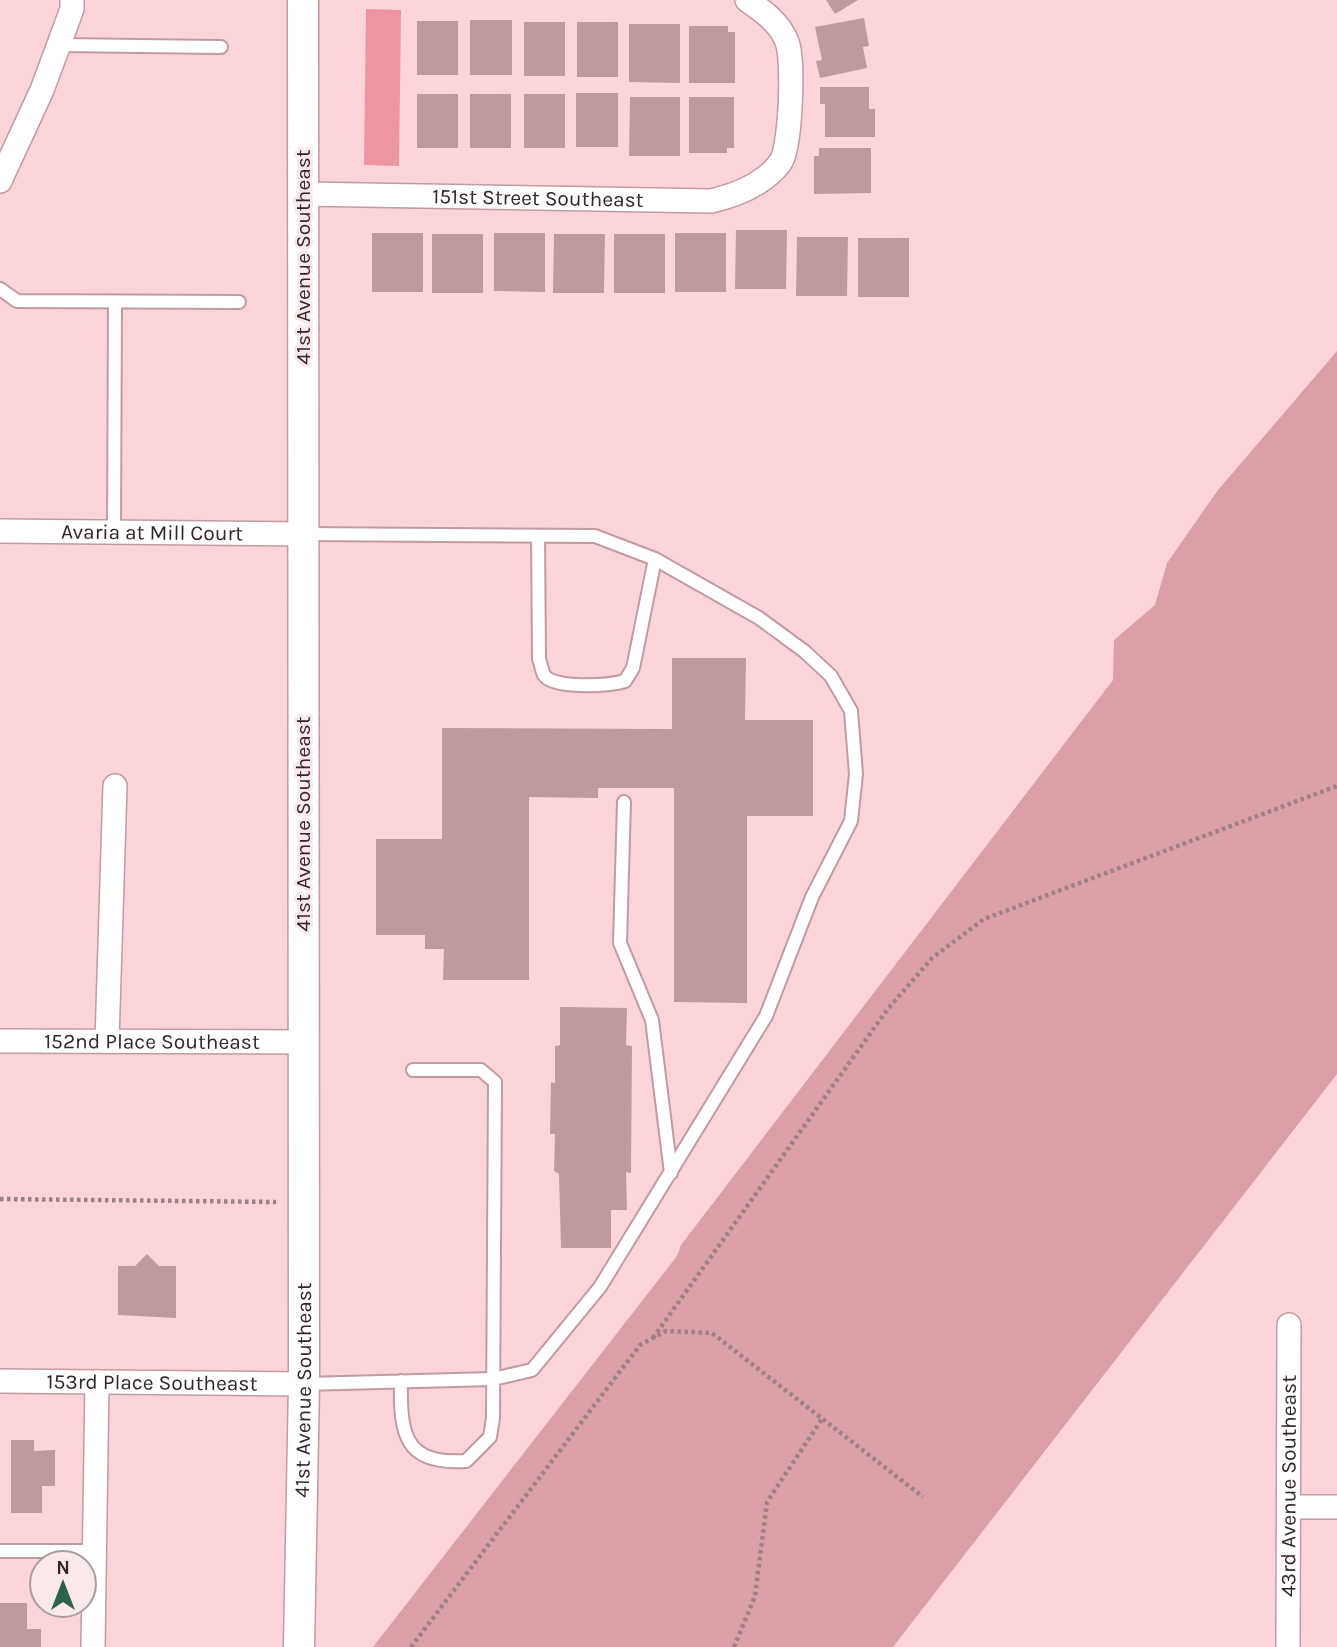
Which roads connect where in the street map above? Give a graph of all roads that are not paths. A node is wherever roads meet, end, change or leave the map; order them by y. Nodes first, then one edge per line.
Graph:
1 (72, 0) edge
2 (303, 0) edge
3 (747, 0) edge
4 (59, 45) junction
5 (221, 47) dead end
6 (0, 181) edge
7 (304, 194) junction
8 (0, 289) edge
9 (115, 302) junction
10 (239, 302) dead end
11 (114, 530) junction
12 (0, 531) edge
13 (303, 534) junction
14 (538, 536) junction
15 (655, 559) junction
16 (114, 786) dead end
17 (624, 802) dead end
18 (0, 1041) edge
19 (107, 1041) junction
20 (304, 1042) junction
21 (413, 1070) dead end
22 (671, 1172) junction
23 (1289, 1325) dead end
24 (493, 1379) junction
25 (0, 1381) edge
26 (401, 1381) junction
27 (97, 1382) junction
28 (304, 1384) junction
29 (1290, 1507) junction
30 (1337, 1507) edge
31 (94, 1549) edge
32 (0, 1551) edge
33 (28, 1551) edge
34 (93, 1619) edge
35 (93, 1647) edge
36 (299, 1647) edge
37 (1288, 1647) edge

1 - 4 street
2 - 7 street, 41st Avenue Southeast
3 - 7 street, 151st Street Southeast
4 - 5 lane
4 - 6 street
7 - 13 street, 41st Avenue Southeast
8 - 9 lane
9 - 10 lane
9 - 11 lane
11 - 12 street, Avaria at Mill Court
11 - 13 street, Avaria at Mill Court
13 - 14 lane
13 - 20 street, 41st Avenue Southeast
14 - 15 lane
14 - 15 lane
15 - 22 lane
16 - 19 street
17 - 22 lane
18 - 19 street, 152nd Place Southeast
19 - 20 street, 152nd Place Southeast
20 - 28 street, 41st Avenue Southeast
21 - 24 lane
22 - 24 lane
23 - 29 street, 43rd Avenue Southeast
24 - 26 lane
24 - 26 lane
25 - 27 street, 153rd Place Southeast
26 - 28 lane
27 - 28 street, 153rd Place Southeast
27 - 31 street
28 - 36 street, 41st Avenue Southeast
29 - 30 street
29 - 37 street, 43rd Avenue Southeast
32 - 33 lane
34 - 35 street

